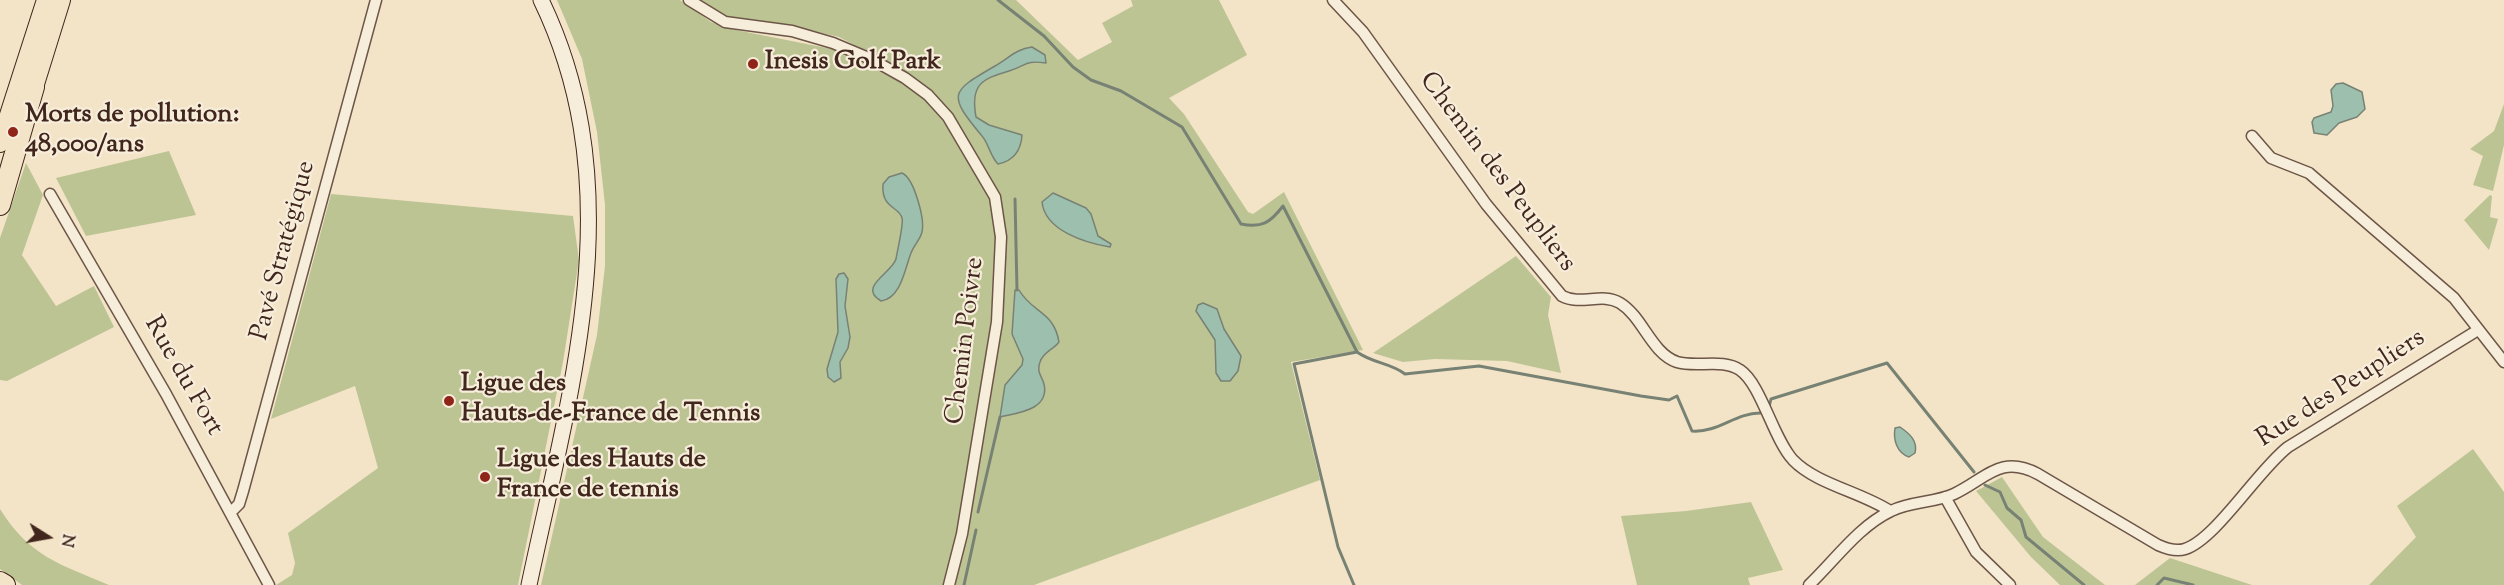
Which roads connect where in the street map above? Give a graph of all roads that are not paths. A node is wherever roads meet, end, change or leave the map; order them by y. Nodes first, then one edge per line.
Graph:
1 (46, 0) edge
2 (62, 0) edge
3 (376, 0) edge
4 (541, 0) edge
5 (689, 0) edge
6 (1334, 0) edge
7 (34, 87) junction
8 (2252, 136) dead end
9 (0, 143) edge
10 (0, 190) edge
11 (50, 194) dead end
12 (0, 205) edge
13 (2478, 330) junction
14 (2504, 362) edge
15 (1945, 497) junction
16 (232, 511) junction
17 (1890, 511) junction
18 (0, 582) edge
19 (4, 585) edge
20 (269, 585) edge
21 (529, 585) edge
22 (949, 585) edge
23 (1809, 585) edge
24 (2010, 585) edge

1 - 9 highway
2 - 7 highway
3 - 16 street, Pavé Stratégique
4 - 21 main road
5 - 22 street, Chemin Poivre
6 - 17 street, Chemin des Peupliers
7 - 10 highway
7 - 12 highway
8 - 13 street
11 - 16 street, Rue du Fort
13 - 14 street
13 - 15 street, Rue des Peupliers
15 - 17 street, Rue des Peupliers
15 - 24 street
16 - 20 street, Rue du Fort
17 - 23 street
18 - 19 highway

